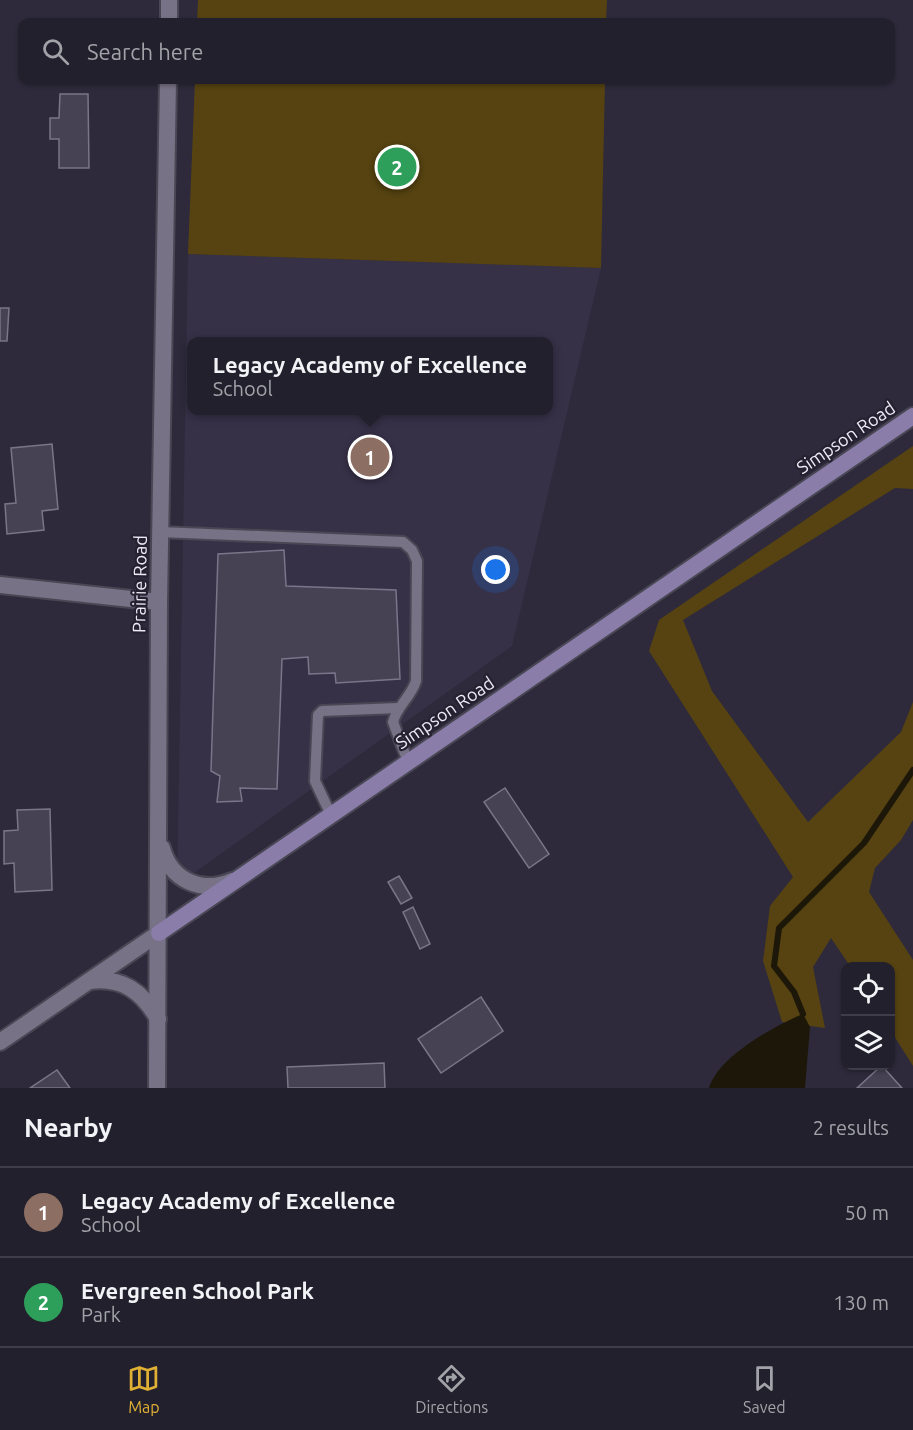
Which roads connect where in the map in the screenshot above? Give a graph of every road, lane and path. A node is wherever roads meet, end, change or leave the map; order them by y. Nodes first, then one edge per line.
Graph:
1 (169, 0) edge
2 (169, 18) edge
3 (168, 84) edge
4 (913, 416) edge
5 (160, 532) junction
6 (0, 585) edge
7 (159, 602) junction
8 (398, 708) junction
9 (408, 762) junction
10 (331, 815) junction
11 (159, 837) junction
12 (239, 878) junction
13 (159, 933) junction
14 (90, 981) junction
15 (158, 1019) junction
16 (0, 1042) edge
17 (157, 1088) edge

1 - 2 street
3 - 5 street, Prairie Road
4 - 9 main road, Simpson Road
5 - 7 street, Prairie Road
5 - 8 lane
6 - 7 street
7 - 11 street, Prairie Road
8 - 9 lane
8 - 10 lane
9 - 10 main road, Simpson Road
10 - 12 main road, Simpson Road
11 - 12 street
11 - 13 street, Prairie Road
12 - 13 main road, Simpson Road
13 - 14 street, Simpson Road
13 - 15 street, Prairie Road
14 - 15 street
14 - 16 street, Simpson Road
15 - 17 street, Prairie Road

